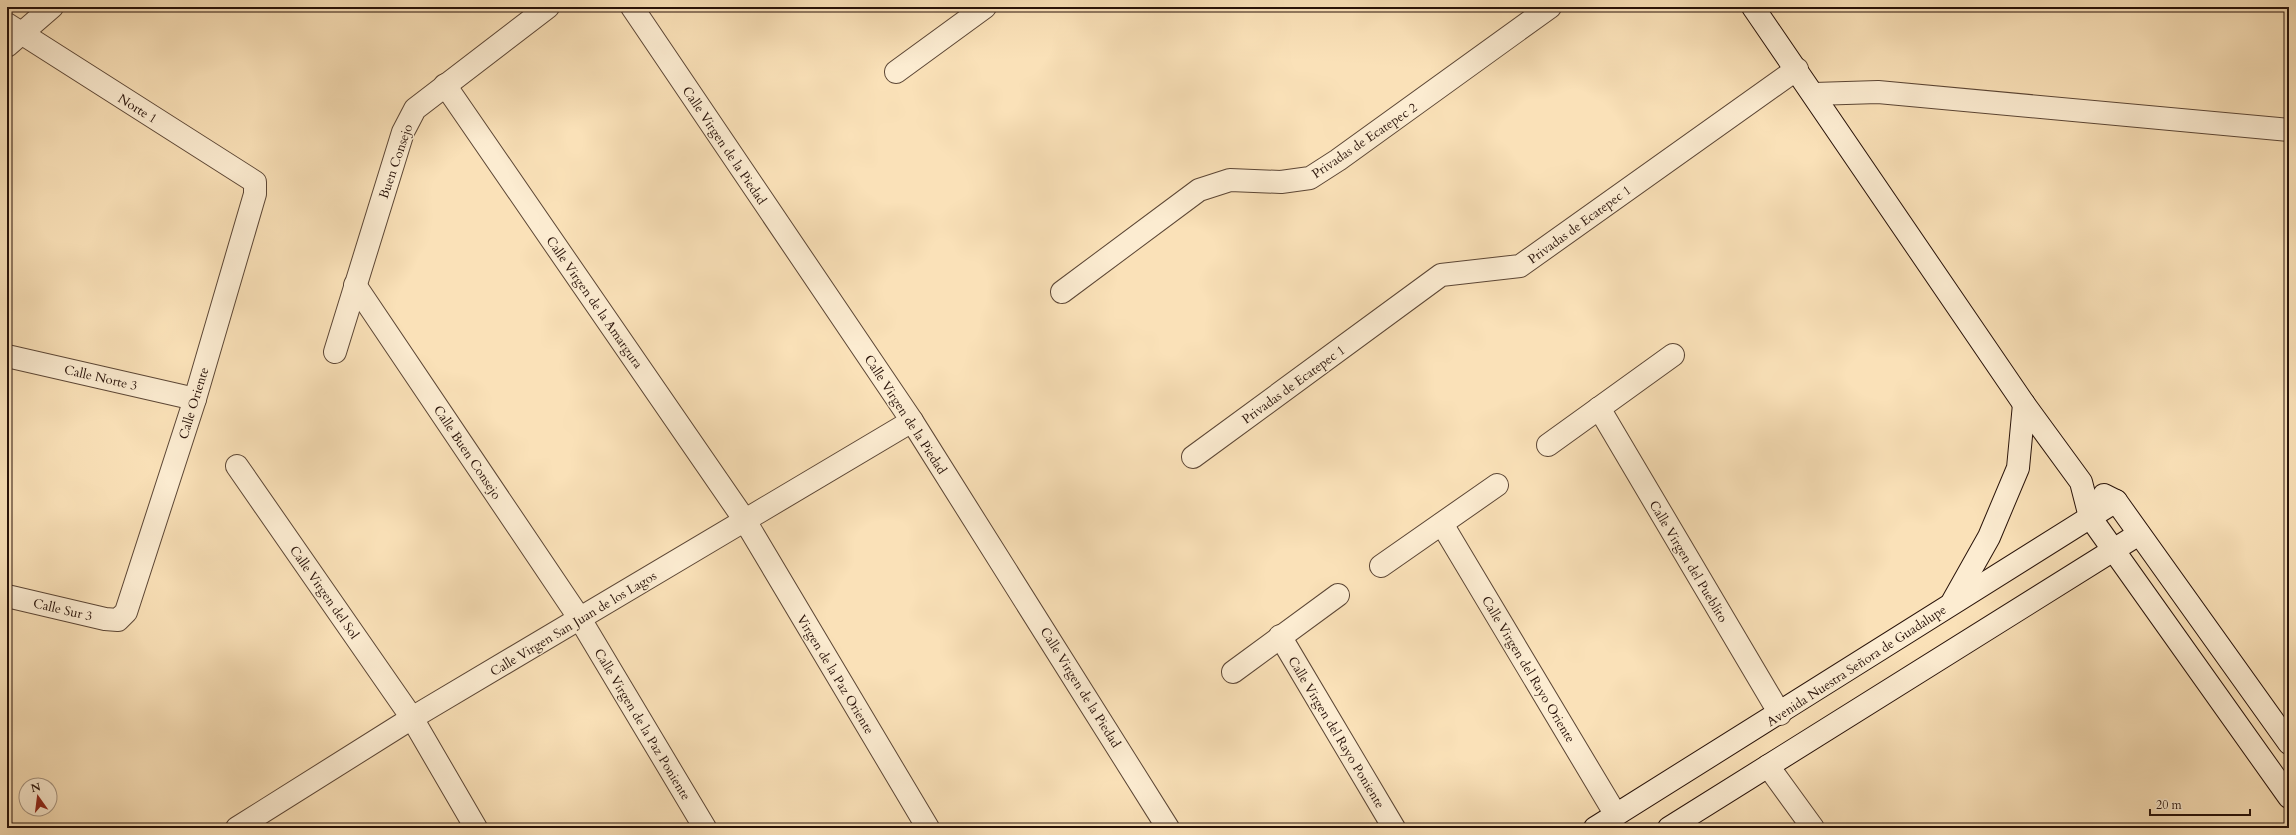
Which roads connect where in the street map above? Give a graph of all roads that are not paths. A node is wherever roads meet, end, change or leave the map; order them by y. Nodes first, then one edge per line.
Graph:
1 (52, 7) edge
2 (548, 7) edge
3 (632, 7) edge
4 (985, 7) edge
5 (1550, 7) edge
6 (1753, 7) edge
7 (11, 35) edge
8 (1797, 69) junction
9 (896, 72) dead end
10 (445, 85) junction
11 (1814, 94) junction
12 (2289, 130) edge
13 (255, 182) joint
14 (355, 286) junction
15 (1062, 292) dead end
16 (335, 352) dead end
17 (1673, 355) dead end
18 (7, 356) edge
19 (195, 399) junction
20 (2024, 404) junction
21 (1599, 408) junction
22 (912, 421) junction
23 (1548, 445) dead end
24 (1194, 457) dead end
25 (237, 466) dead end
26 (2081, 482) junction
27 (1497, 485) dead end
28 (2116, 501) junction
29 (2090, 517) junction
30 (744, 520) junction
31 (1442, 524) junction
32 (2139, 534) junction
33 (2113, 550) junction
34 (1381, 566) dead end
35 (1338, 594) dead end
36 (7, 596) edge
37 (1952, 603) junction
38 (580, 619) junction
39 (118, 620) joint
40 (1280, 636) junction
41 (1233, 672) dead end
42 (1780, 714) junction
43 (412, 718) junction
44 (2289, 743) edge
45 (1768, 766) junction
46 (2289, 797) edge
47 (1616, 815) junction
48 (244, 826) edge
49 (476, 828) edge
50 (705, 828) edge
51 (928, 828) edge
52 (1168, 828) edge
53 (1394, 828) edge
54 (1595, 828) edge
55 (1669, 828) edge
56 (1813, 828) edge

1 - 7 street
2 - 10 street, Buen Consejo
3 - 22 street, Calle Virgen de la Piedad
4 - 9 street
5 - 15 street, Privadas de Ecatepec 2
6 - 8 street
7 - 13 street, Norte 1
8 - 11 street
8 - 24 street, Privadas de Ecatepec 1
10 - 14 street, Buen Consejo
10 - 30 street, Calle Virgen de la Amargura
11 - 12 street
11 - 20 street
13 - 19 street, Calle Oriente
14 - 16 street, Buen Consejo
14 - 38 street, Calle Buen Consejo
17 - 21 street
18 - 19 street, Calle Norte 3
19 - 39 street, Calle Oriente
20 - 26 street
20 - 37 street
21 - 23 street
21 - 42 street, Calle Virgen del Pueblito
22 - 30 street, Calle Virgen San Juan de los Lagos
22 - 52 street, Calle Virgen de la Piedad
25 - 43 street, Calle Virgen del Sol
26 - 28 street
26 - 29 street
27 - 31 street
28 - 29 street, Avenida Nuestra Señora de Guadalupe
28 - 32 street
29 - 33 street
29 - 37 street, Avenida Nuestra Señora de Guadalupe
30 - 38 street, Calle Virgen San Juan de los Lagos
30 - 51 street, Virgen de la Paz Oriente
31 - 34 street
31 - 47 street, Calle Virgen del Rayo Oriente
32 - 33 street
32 - 44 street
33 - 45 street
33 - 46 street
35 - 40 street
36 - 39 street, Calle Sur 3
37 - 42 street, Avenida Nuestra Señora de Guadalupe
38 - 43 street, Calle Virgen San Juan de los Lagos
38 - 50 street, Calle Virgen de la Paz Poniente
40 - 41 street
40 - 53 street, Calle Virgen del Rayo Poniente
42 - 47 street, Avenida Nuestra Señora de Guadalupe
43 - 48 street, Calle Virgen San Juan de los Lagos
43 - 49 street, Calle Virgen del Sol
45 - 55 street
45 - 56 street
47 - 54 street, Avenida Nuestra Señora de Guadalupe

